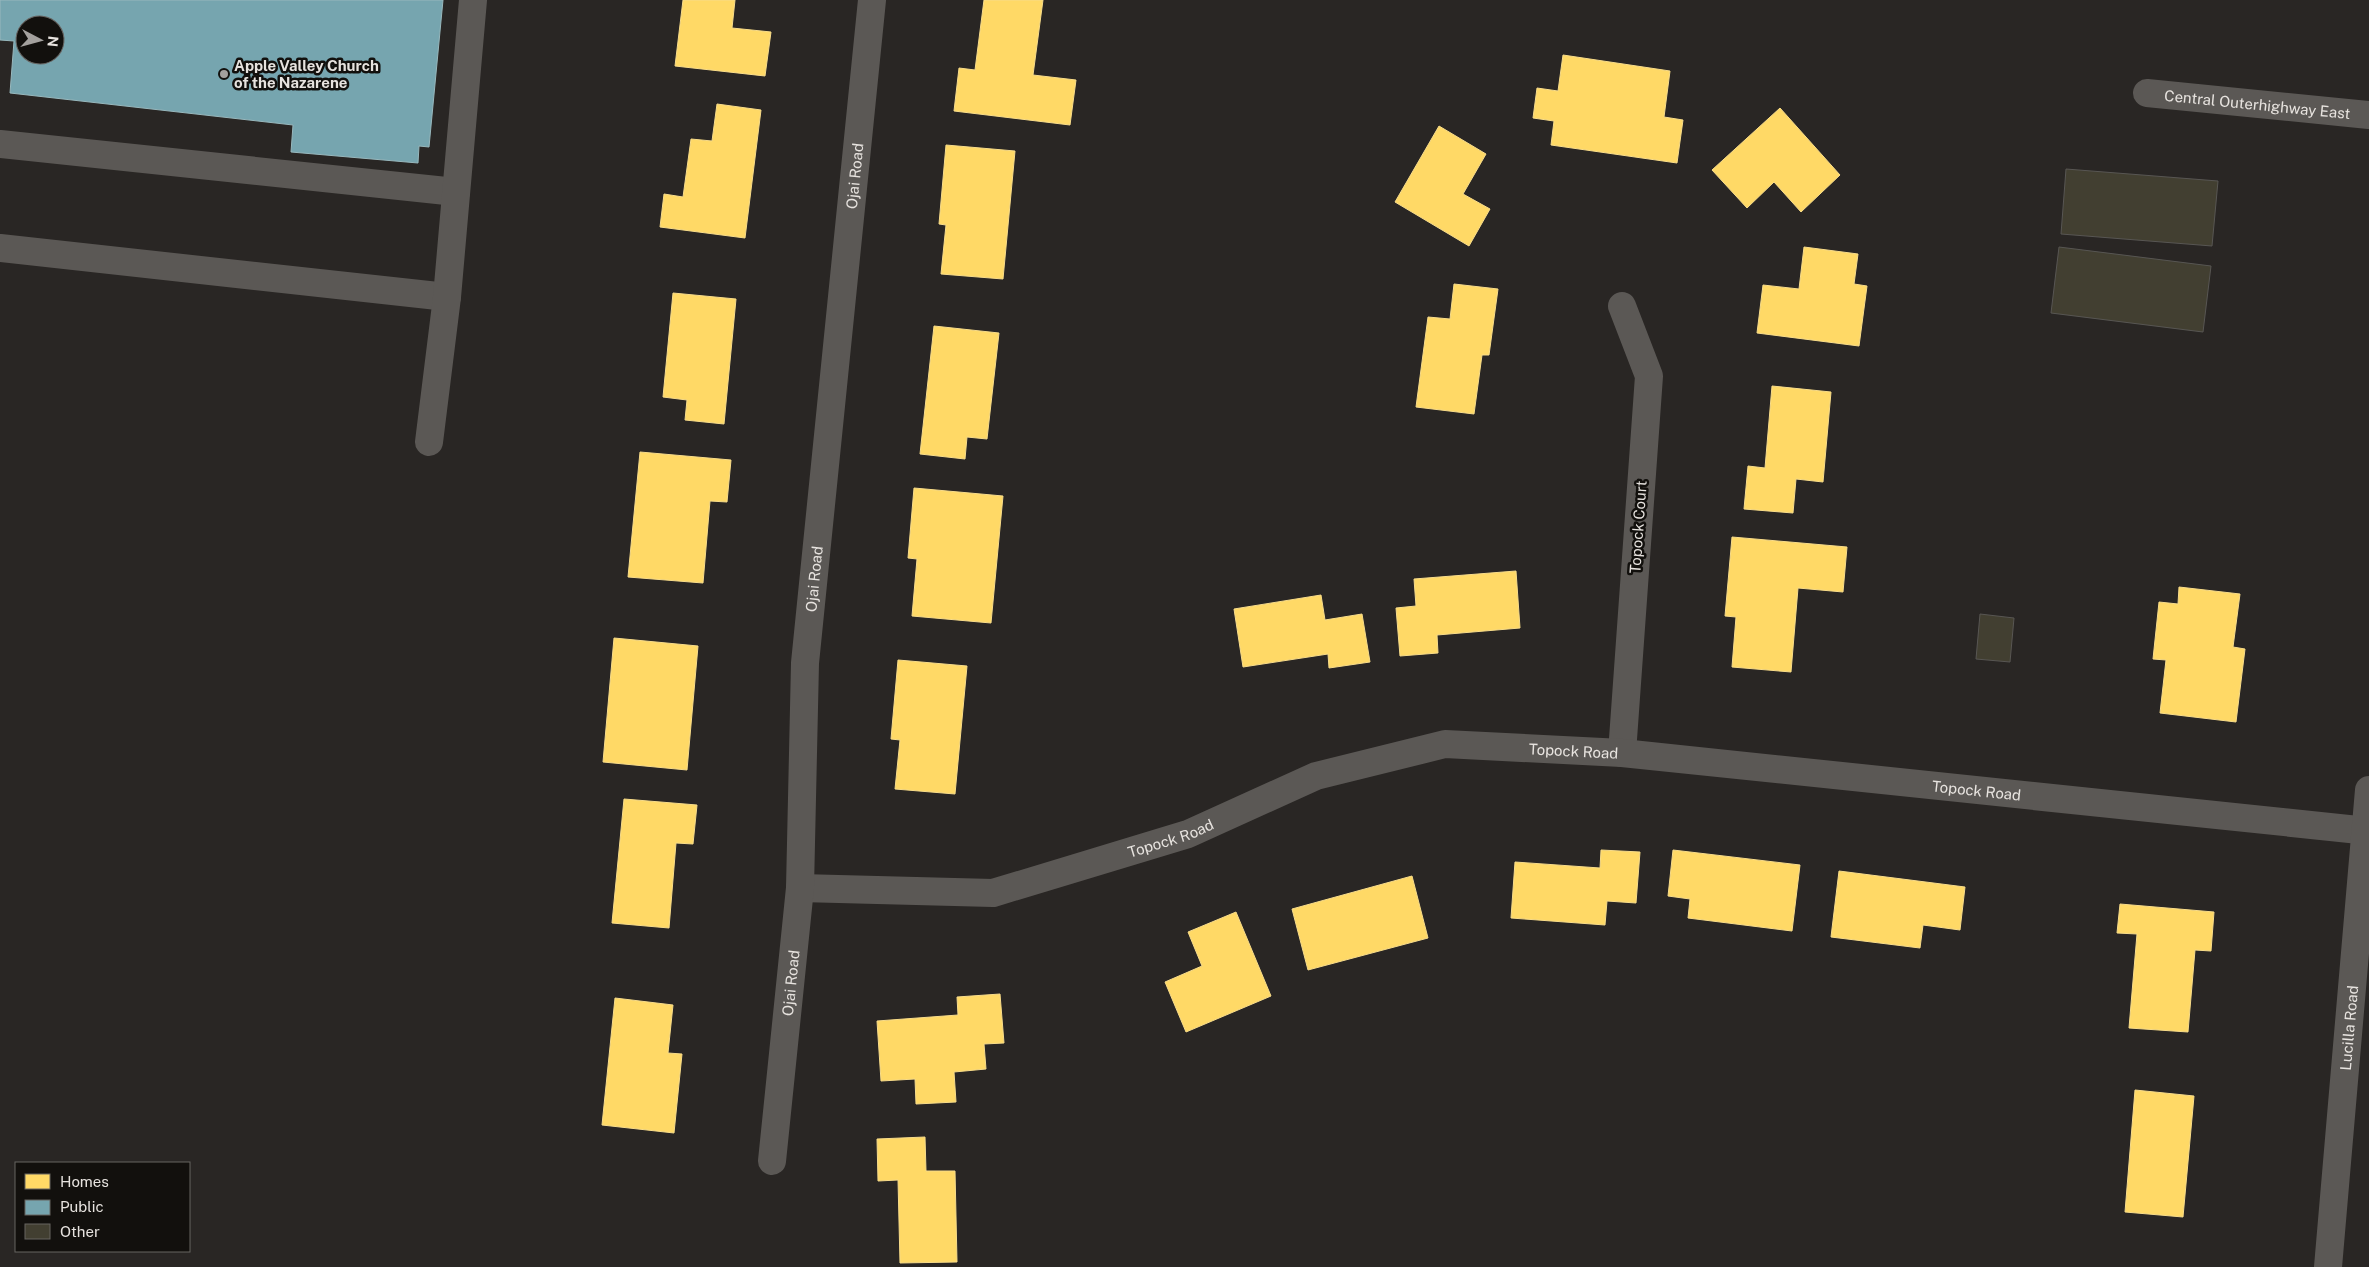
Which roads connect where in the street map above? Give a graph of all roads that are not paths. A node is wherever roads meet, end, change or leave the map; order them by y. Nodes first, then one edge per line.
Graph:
1 (473, 0) edge
2 (872, 0) edge
3 (2147, 93) dead end
4 (2369, 115) edge
5 (0, 144) edge
6 (456, 192) junction
7 (0, 248) edge
8 (447, 297) junction
9 (1622, 306) dead end
10 (429, 442) dead end
11 (1622, 753) junction
12 (2369, 790) edge
13 (2367, 831) edge
14 (800, 888) junction
15 (772, 1160) dead end
16 (2328, 1267) edge

1 - 6 street
2 - 14 street, Ojai Road
3 - 4 street, Central Outerhighway East
5 - 6 street
6 - 8 street
7 - 8 street
8 - 10 street
9 - 11 street, Topock Court
11 - 13 street, Topock Road
11 - 14 street, Topock Road
12 - 13 street, Lucilla Road
13 - 16 street, Lucilla Road
14 - 15 street, Ojai Road

